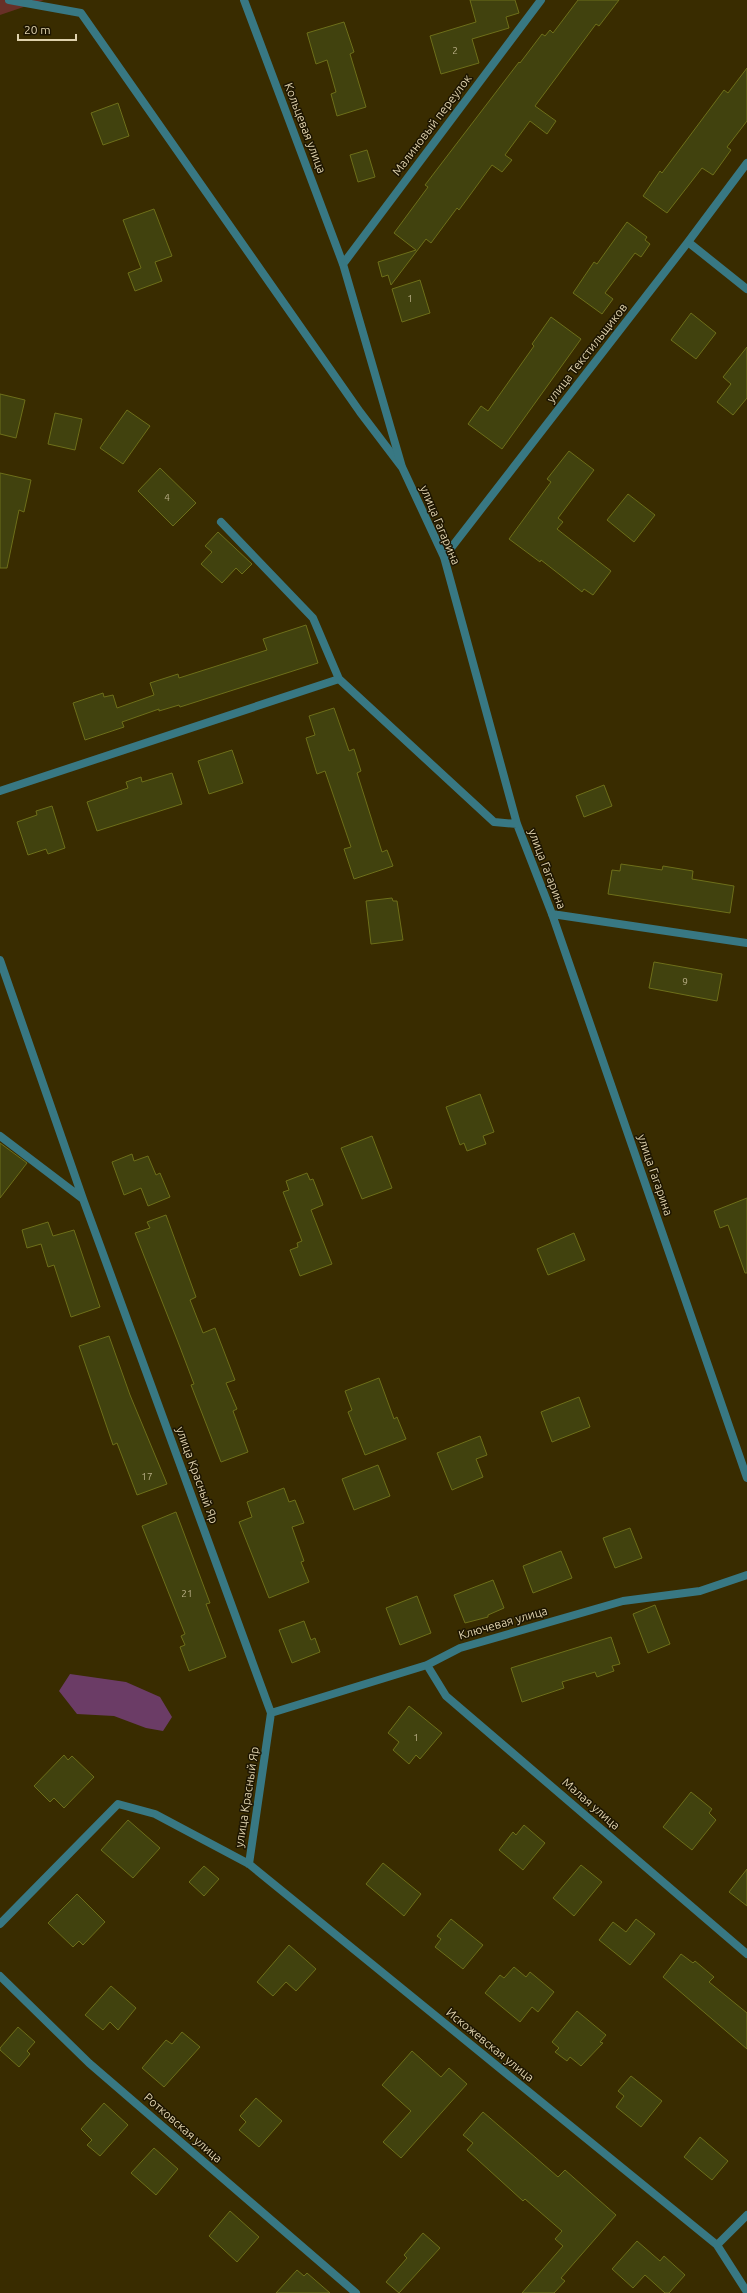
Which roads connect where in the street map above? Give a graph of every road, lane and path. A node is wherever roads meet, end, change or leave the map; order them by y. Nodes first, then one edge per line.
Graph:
1 (9, 0) edge
2 (244, 0) edge
3 (541, 0) edge
4 (747, 163) edge
5 (688, 242) junction
6 (343, 264) junction
7 (747, 288) edge
8 (402, 467) junction
9 (221, 522) dead end
10 (444, 557) junction
11 (339, 679) junction
12 (0, 791) edge
13 (518, 824) junction
14 (552, 914) junction
15 (747, 943) edge
16 (0, 960) edge
17 (0, 1136) edge
18 (83, 1199) junction
19 (747, 1478) edge
20 (747, 1575) edge
21 (427, 1665) junction
22 (271, 1713) junction
23 (248, 1864) junction
24 (0, 1924) edge
25 (747, 1954) edge
26 (0, 1976) edge
27 (747, 2215) edge
28 (717, 2245) junction
29 (747, 2292) edge
30 (356, 2293) edge

1 - 8 street
2 - 6 street, Кольцевая улица
3 - 6 street, Малиновый переулок
4 - 5 street, улица Текстильщиков
5 - 7 street
5 - 10 street, улица Текстильщиков
6 - 8 street, улица Гагарина
8 - 10 street, улица Гагарина
9 - 11 street
10 - 13 street, улица Гагарина
11 - 12 street
11 - 13 street
13 - 14 street, улица Гагарина
14 - 15 street
14 - 19 street, улица Гагарина
16 - 18 street, улица Красный Яр
17 - 18 street
18 - 22 street, улица Красный Яр
20 - 21 street, Ключевая улица
21 - 22 street, Ключевая улица
21 - 25 street, Малая улица
22 - 23 street, улица Красный Яр
23 - 24 street
23 - 28 street, Искожевская улица
26 - 30 street, Ротковская улица
27 - 28 street
28 - 29 street, Искожевская улица

